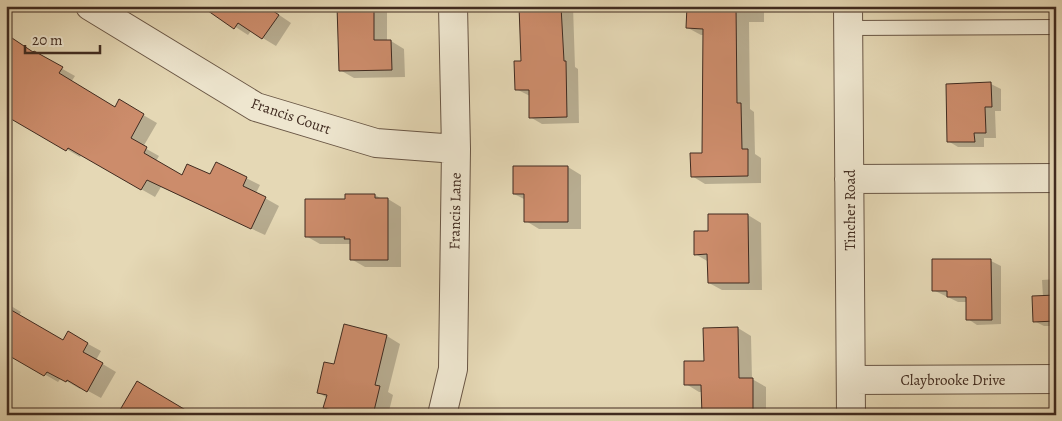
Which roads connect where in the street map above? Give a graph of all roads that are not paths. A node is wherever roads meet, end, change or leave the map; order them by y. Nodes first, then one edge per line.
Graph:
1 (90, 6) edge
2 (453, 6) edge
3 (848, 17) edge
4 (1056, 27) edge
5 (456, 149) junction
6 (1056, 178) edge
7 (849, 179) junction
8 (1056, 379) edge
9 (851, 380) junction
10 (442, 415) edge
11 (851, 415) edge

1 - 5 street, Francis Court
2 - 5 street, Francis Lane
3 - 4 lane
3 - 7 street, Tincher Road
5 - 10 street, Francis Lane
6 - 7 street
7 - 9 street, Tincher Road
8 - 9 street, Claybrooke Drive
9 - 11 street, Tincher Road

